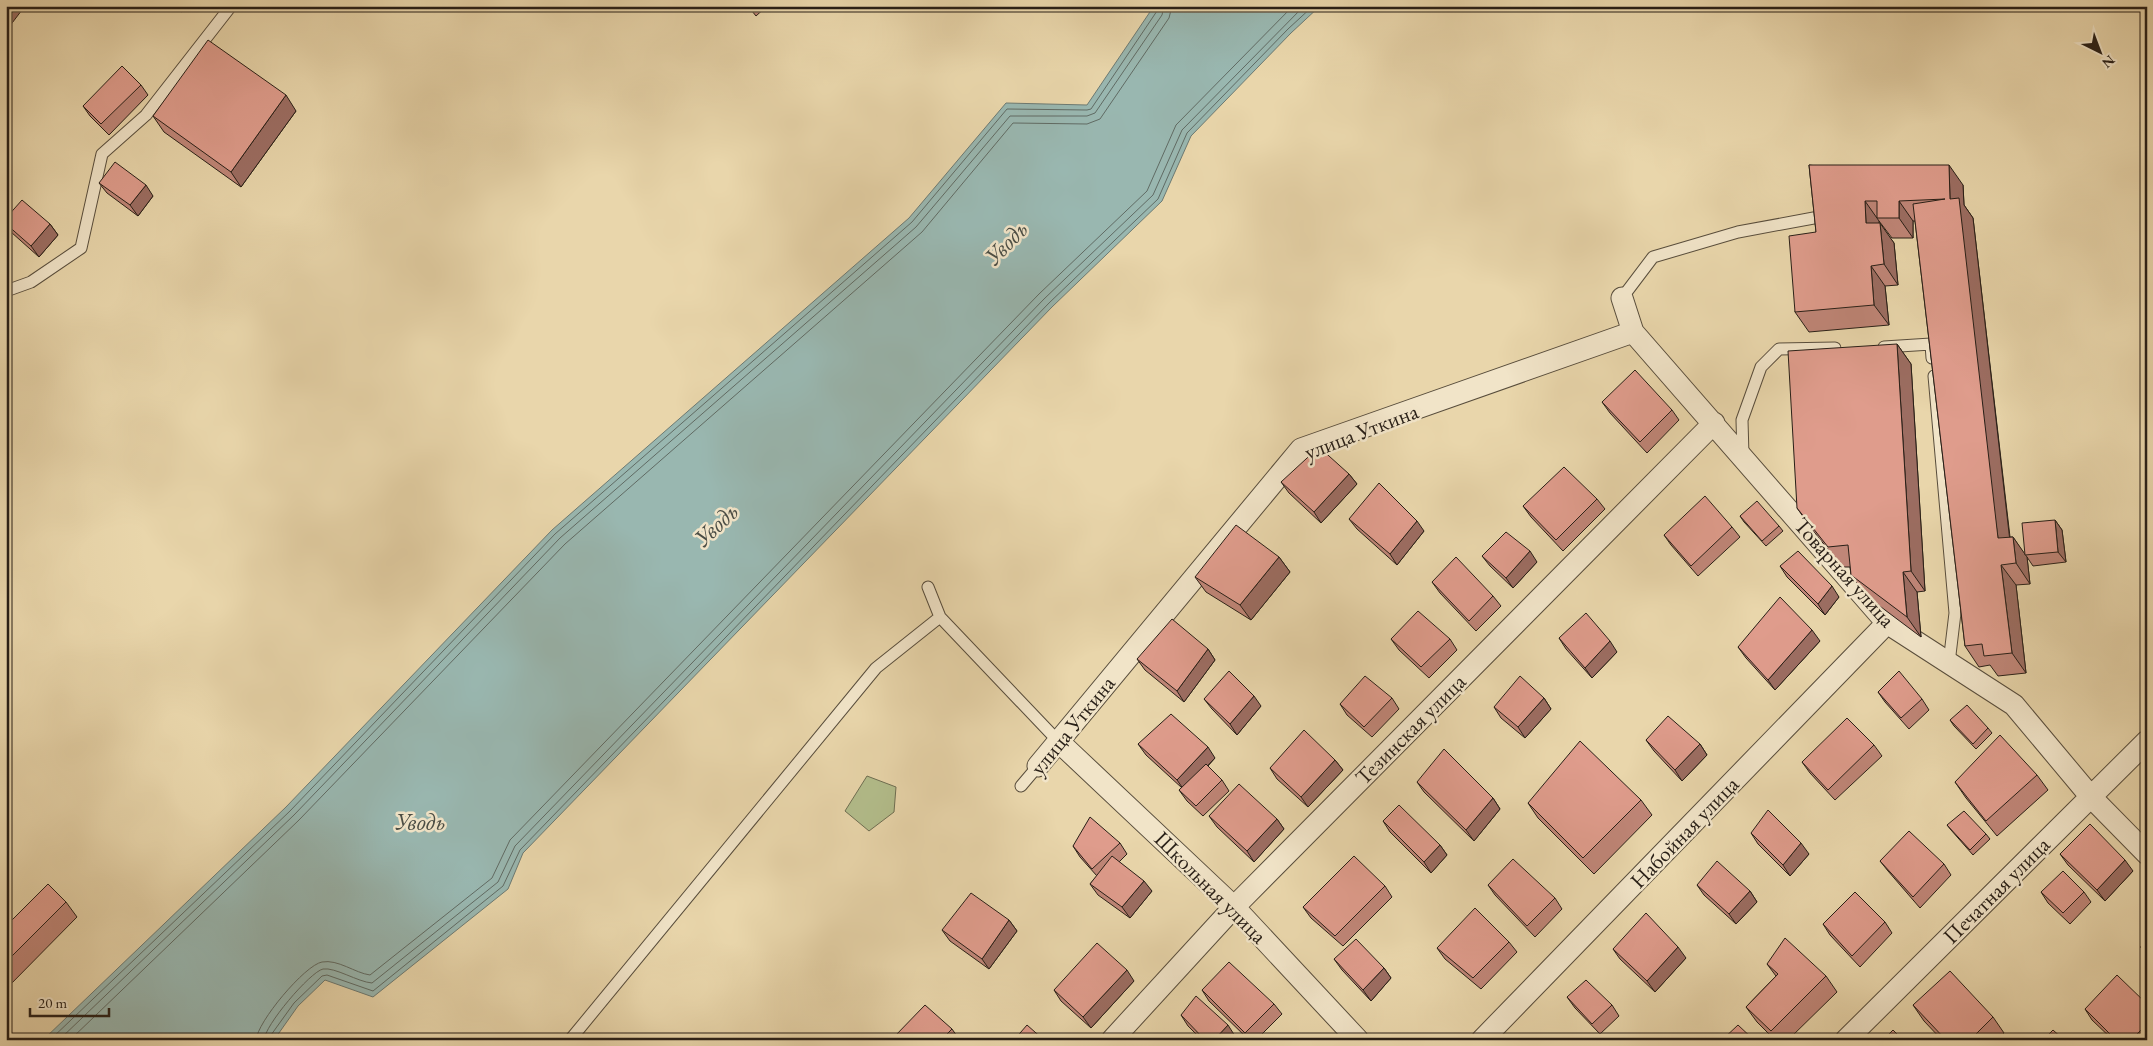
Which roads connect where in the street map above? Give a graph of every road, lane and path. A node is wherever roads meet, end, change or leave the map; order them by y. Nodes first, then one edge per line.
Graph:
1 (231, 6) edge
2 (1819, 216) edge
3 (6, 291) edge
4 (1622, 298) joint
5 (1633, 332) junction
6 (1873, 347) edge
7 (1844, 348) edge
8 (1714, 423) junction
9 (1743, 457) junction
10 (928, 587) dead end
11 (940, 617) junction
12 (1887, 623) junction
13 (1949, 663) junction
14 (1058, 741) junction
15 (2147, 741) edge
16 (1038, 766) joint
17 (1021, 786) dead end
18 (2091, 797) junction
19 (2147, 854) edge
20 (1234, 907) junction
21 (570, 1040) edge
22 (1112, 1040) edge
23 (1358, 1040) edge
24 (1482, 1040) edge
25 (1846, 1040) edge

1 - 3 lane
2 - 4 lane
4 - 5 street, Товарная улица
5 - 8 street, Товарная улица
5 - 14 street, улица Уткина
6 - 13 lane
7 - 9 lane
8 - 9 street, Товарная улица
8 - 20 street, Тезинская улица
9 - 12 street, Товарная улица
10 - 11 lane
11 - 14 lane
11 - 21 lane
12 - 13 street, Товарная улица
12 - 24 street, Набойная улица
13 - 18 street, Товарная улица
14 - 16 street, улица Уткина
14 - 20 street, Школьная улица
15 - 18 street, Печатная улица
16 - 17 lane, улица Уткина
18 - 19 street, Товарная улица
18 - 25 street, Печатная улица
20 - 22 street, Тезинская улица
20 - 23 street, Школьная улица

